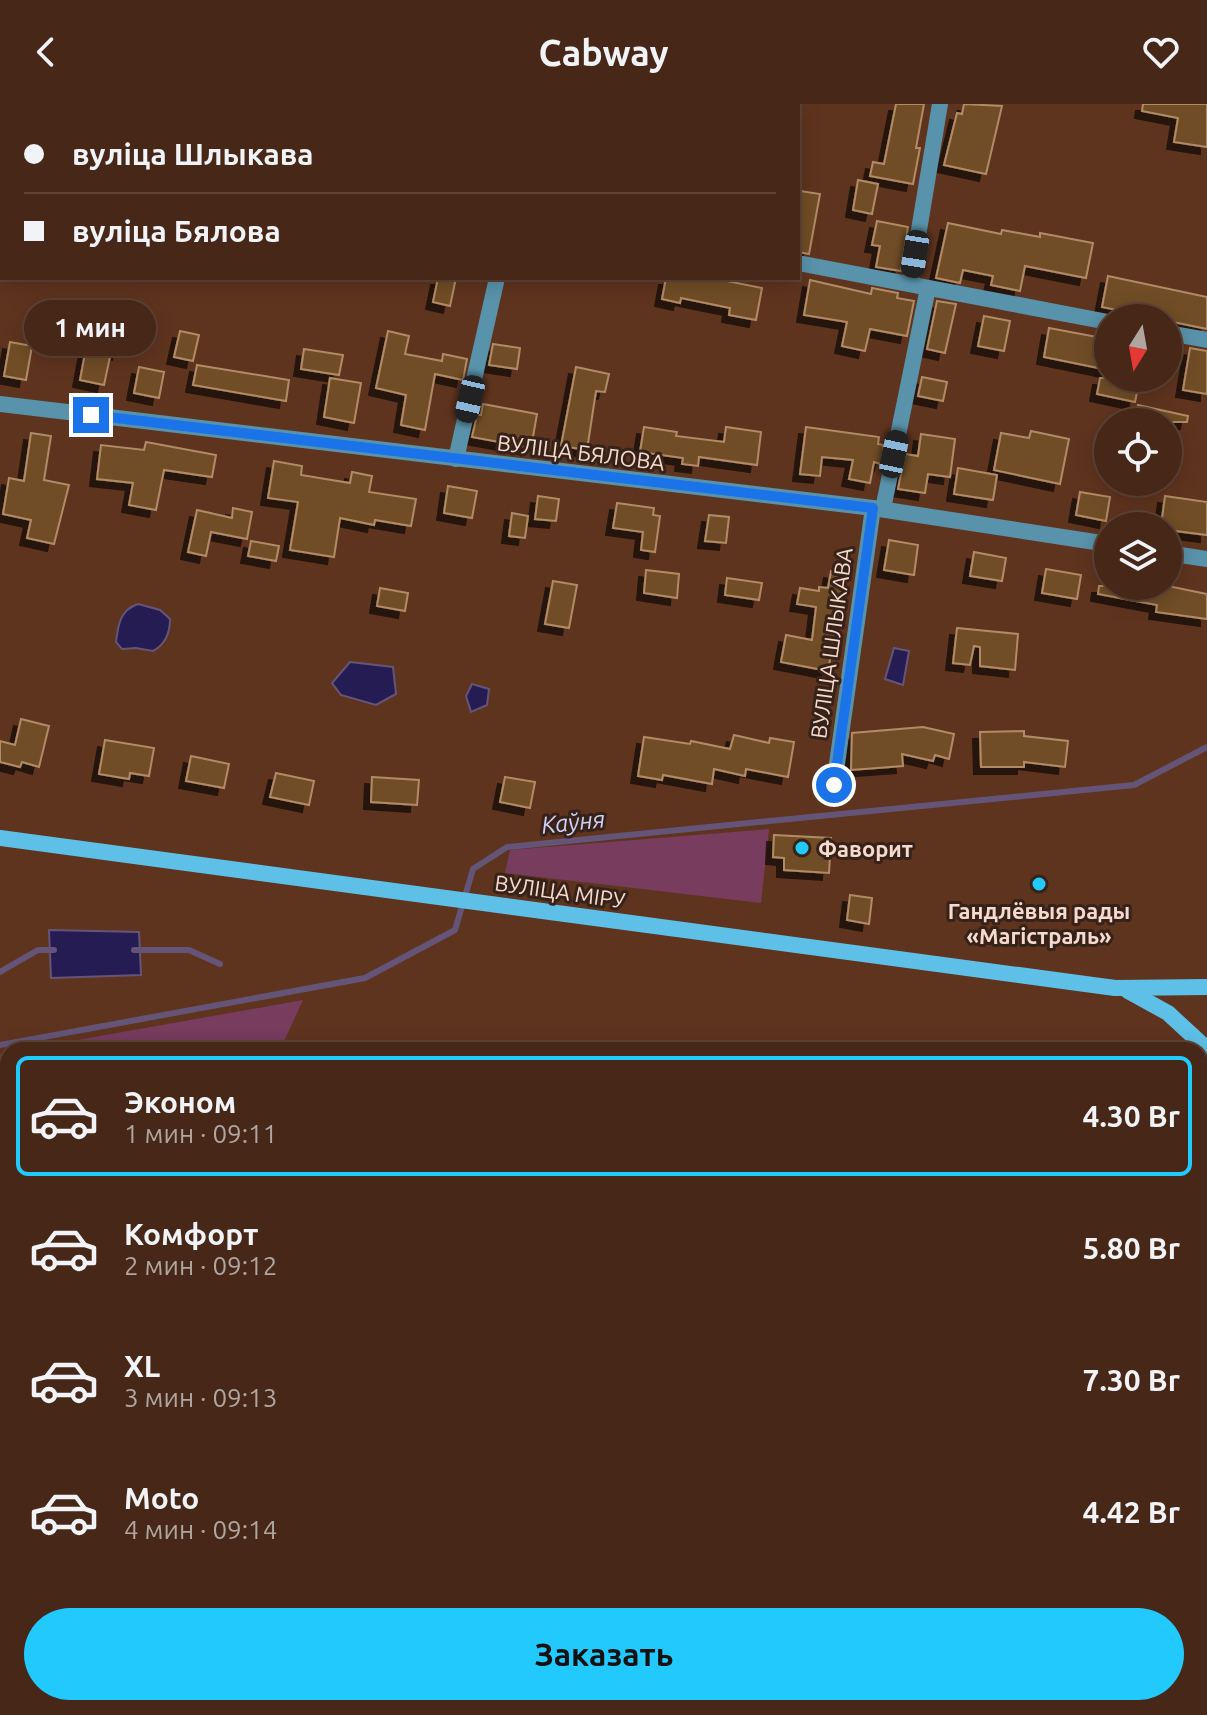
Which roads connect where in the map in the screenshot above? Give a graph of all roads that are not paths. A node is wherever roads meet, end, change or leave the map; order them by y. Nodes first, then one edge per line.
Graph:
1 (940, 104) edge
2 (800, 263) edge
3 (497, 280) edge
4 (910, 284) junction
5 (928, 288) junction
6 (1094, 319) edge
7 (1182, 336) edge
8 (1207, 340) edge
9 (0, 404) edge
10 (456, 459) junction
11 (878, 508) junction
12 (1094, 542) edge
13 (1182, 555) edge
14 (1207, 559) edge
15 (834, 785) dead end
16 (0, 838) edge
17 (1207, 987) edge
18 (1115, 988) junction
19 (1199, 1042) edge

1 - 4 street
2 - 4 street
3 - 10 street
4 - 5 street
5 - 6 street
5 - 11 street, ВУЛІЦА ШЛЫКАВА
7 - 8 street
9 - 10 street, ВУЛІЦА БЯЛОВА
10 - 11 street, ВУЛІЦА БЯЛОВА
11 - 12 street, ВУЛІЦА БЯЛОВА
11 - 15 street, ВУЛІЦА ШЛЫКАВА
13 - 14 street
16 - 18 main road, ВУЛІЦА МІРУ
17 - 18 main road, ВУЛІЦА МІРУ
18 - 19 main road, ВУЛІЦА МІРУ

